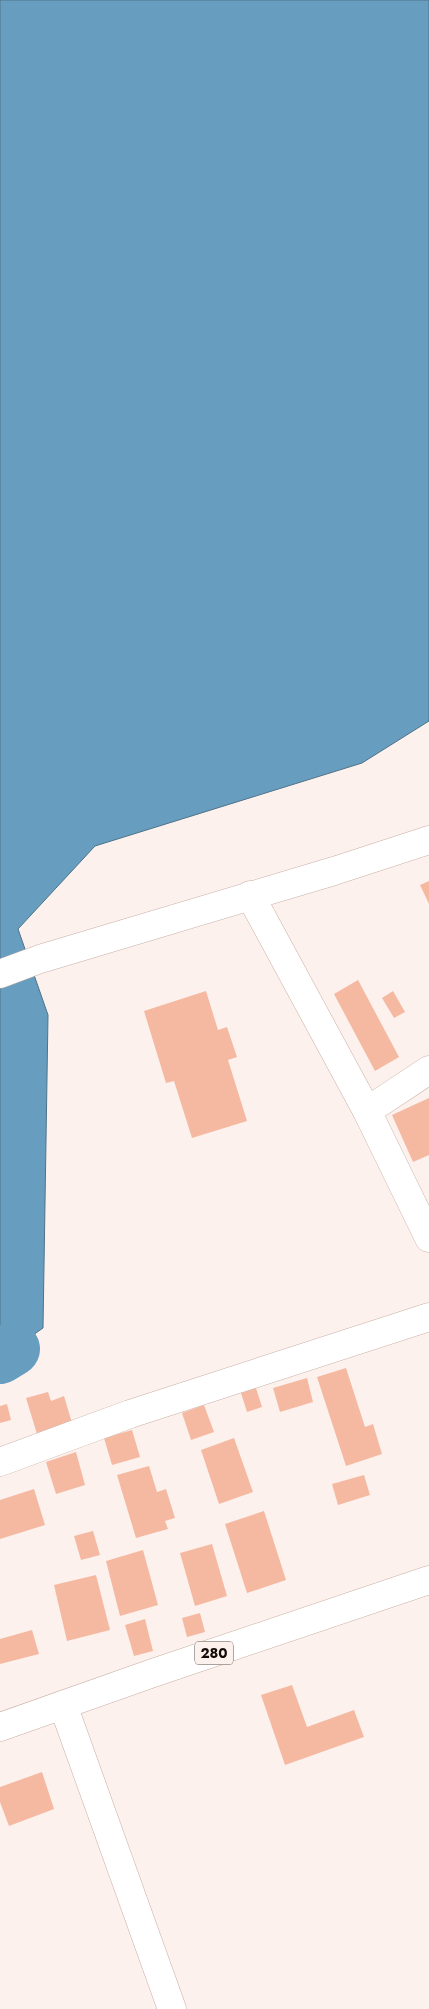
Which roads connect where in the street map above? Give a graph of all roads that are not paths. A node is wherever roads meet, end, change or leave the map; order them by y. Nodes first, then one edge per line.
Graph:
1 (429, 840) edge
2 (250, 895) junction
3 (0, 974) edge
4 (429, 1070) edge
5 (367, 1111) junction
6 (429, 1238) edge
7 (429, 1317) edge
8 (0, 1462) edge
9 (429, 1580) edge
10 (63, 1705) junction
11 (0, 1727) edge
12 (172, 2009) edge

1 - 2 main road
2 - 3 main road
2 - 5 main road
4 - 5 main road
5 - 6 main road
7 - 8 main road
9 - 10 main road, 280
10 - 11 main road, 280
10 - 12 main road

